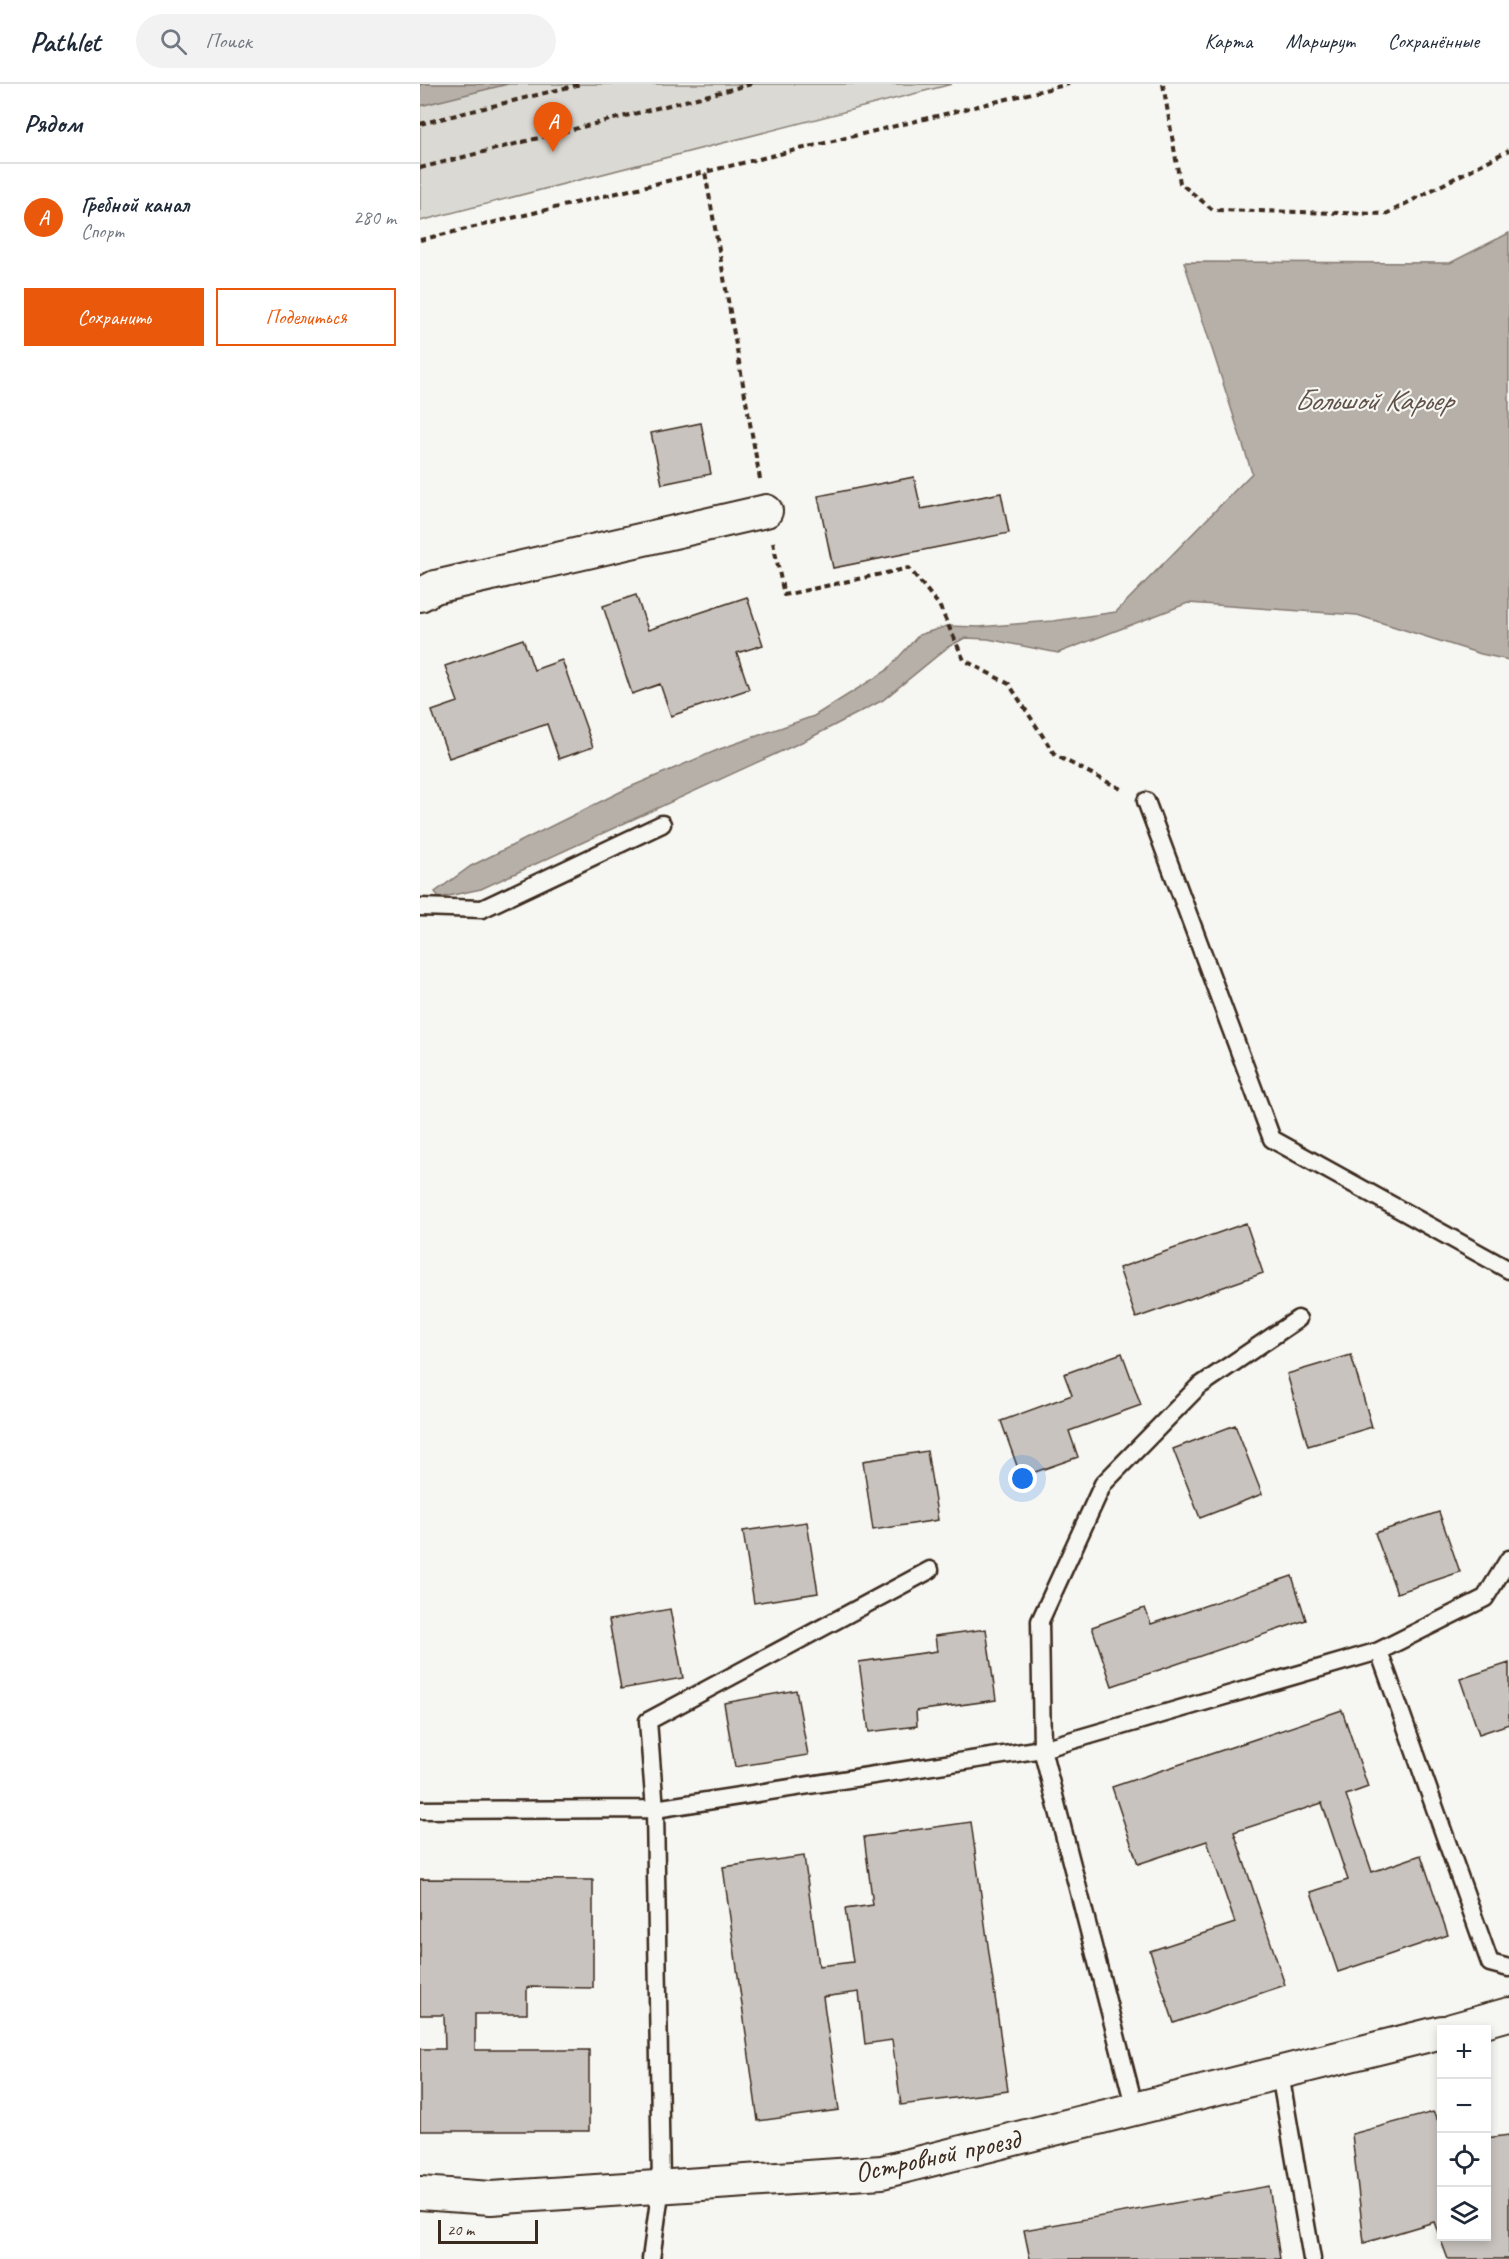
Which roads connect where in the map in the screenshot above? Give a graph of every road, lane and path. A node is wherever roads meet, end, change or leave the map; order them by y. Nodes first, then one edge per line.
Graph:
1 (581, 84) edge
2 (752, 84) edge
3 (1069, 84) edge
4 (1163, 84) edge
5 (420, 124) edge
6 (1509, 150) edge
7 (420, 168) edge
8 (705, 172) junction
9 (420, 240) edge
10 (766, 511) junction
11 (420, 595) edge
12 (1146, 801) joint
13 (662, 824) dead end
14 (420, 907) edge
15 (1509, 1270) edge
16 (1299, 1319) dead end
17 (1509, 1559) edge
18 (930, 1570) dead end
19 (1379, 1652) junction
20 (1042, 1749) junction
21 (655, 1809) junction
22 (420, 1810) edge
23 (1509, 1968) edge
24 (1509, 2014) edge
25 (1470, 2025) edge
26 (1437, 2033) edge
27 (1281, 2074) junction
28 (1135, 2109) junction
29 (661, 2186) junction
30 (420, 2193) edge
31 (651, 2259) edge
32 (1312, 2259) edge

1 - 5 path
2 - 7 path
3 - 8 path
4 - 6 path
8 - 9 path
8 - 10 path
10 - 11 street
10 - 12 path
12 - 15 lane
13 - 14 lane
16 - 20 lane
17 - 19 lane
18 - 21 lane
19 - 20 lane
19 - 23 lane
20 - 21 lane
20 - 28 lane
21 - 22 lane
21 - 29 lane
24 - 25 street
26 - 27 street, Островной проезд
27 - 28 street, Островной проезд
27 - 32 lane
28 - 29 street, Островной проезд
29 - 30 street, Островной проезд
29 - 31 lane

